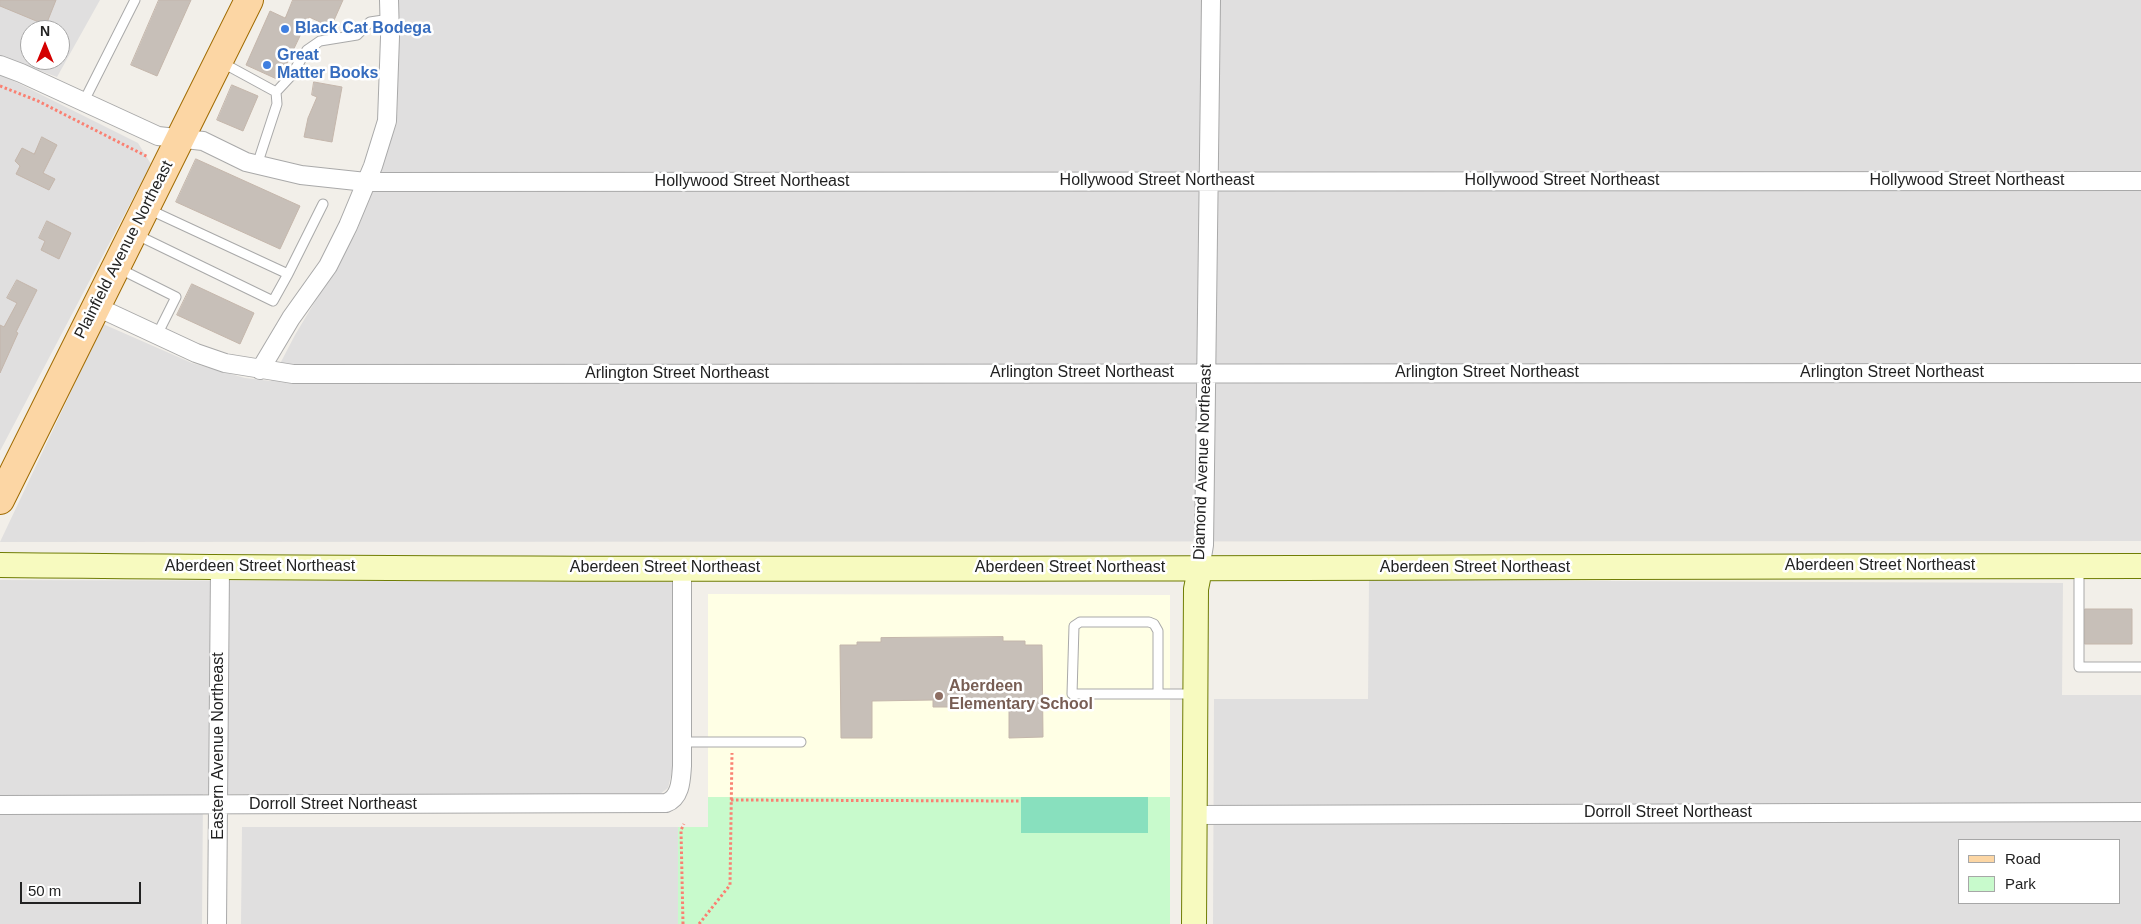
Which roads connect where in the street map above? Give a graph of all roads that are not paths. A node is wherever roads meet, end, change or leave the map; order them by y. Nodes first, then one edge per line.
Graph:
1 (135, 0) edge
2 (249, 0) edge
3 (390, 0) edge
4 (1211, 0) edge
5 (390, 19) junction
6 (218, 61) junction
7 (0, 65) edge
8 (276, 92) junction
9 (84, 101) junction
10 (179, 138) junction
11 (257, 165) junction
12 (1209, 181) junction
13 (2141, 181) edge
14 (366, 182) junction
15 (323, 204) dead end
16 (145, 208) junction
17 (132, 233) junction
18 (115, 267) junction
19 (288, 274) junction
20 (95, 306) junction
21 (157, 335) junction
22 (260, 370) junction
23 (1207, 373) junction
24 (2141, 373) edge
25 (0, 500) edge
26 (0, 565) edge
27 (2079, 566) junction
28 (2141, 566) edge
29 (220, 568) junction
30 (682, 568) junction
31 (1200, 569) junction
32 (2141, 667) edge
33 (1158, 694) junction
34 (1196, 694) junction
35 (682, 742) junction
36 (801, 742) dead end
37 (218, 804) junction
38 (0, 805) edge
39 (2141, 812) edge
40 (1195, 814) junction
41 (218, 924) edge
42 (1194, 924) edge

1 - 9 lane
2 - 6 main road, Plainfield Avenue Northeast
3 - 5 street
4 - 12 street, Diamond Avenue Northeast
5 - 8 lane
5 - 14 street
6 - 8 lane
6 - 10 main road, Plainfield Avenue Northeast
7 - 9 street, Hollywood Street Northeast
8 - 11 lane
9 - 10 street, Hollywood Street Northeast
10 - 11 street, Hollywood Street Northeast
10 - 16 main road, Plainfield Avenue Northeast
11 - 14 street, Hollywood Street Northeast
12 - 13 street, Hollywood Street Northeast
12 - 14 street, Hollywood Street Northeast
12 - 23 street, Diamond Avenue Northeast
14 - 22 street
15 - 19 lane
16 - 17 main road, Plainfield Avenue Northeast
16 - 19 lane
17 - 18 main road, Plainfield Avenue Northeast
17 - 19 lane
18 - 20 main road, Plainfield Avenue Northeast
18 - 21 lane
20 - 21 street, Arlington Street Northeast
20 - 25 main road, Plainfield Avenue Northeast
21 - 22 street, Arlington Street Northeast
22 - 23 street, Arlington Street Northeast
23 - 24 street, Arlington Street Northeast
23 - 31 street, Diamond Avenue Northeast
26 - 29 street, Aberdeen Street Northeast
27 - 28 street, Aberdeen Street Northeast
27 - 31 street, Aberdeen Street Northeast
27 - 32 lane
29 - 30 street, Aberdeen Street Northeast
29 - 37 street, Eastern Avenue Northeast
30 - 31 street, Aberdeen Street Northeast
30 - 35 street
31 - 34 street, Diamond Avenue Northeast
33 - 33 lane
33 - 34 lane
34 - 40 street, Diamond Avenue Northeast
35 - 36 lane
35 - 37 street, Dorroll Street Northeast
37 - 38 street, Dorroll Street Northeast
37 - 41 street, Eastern Avenue Northeast
39 - 40 street, Dorroll Street Northeast
40 - 42 street, Diamond Avenue Northeast

